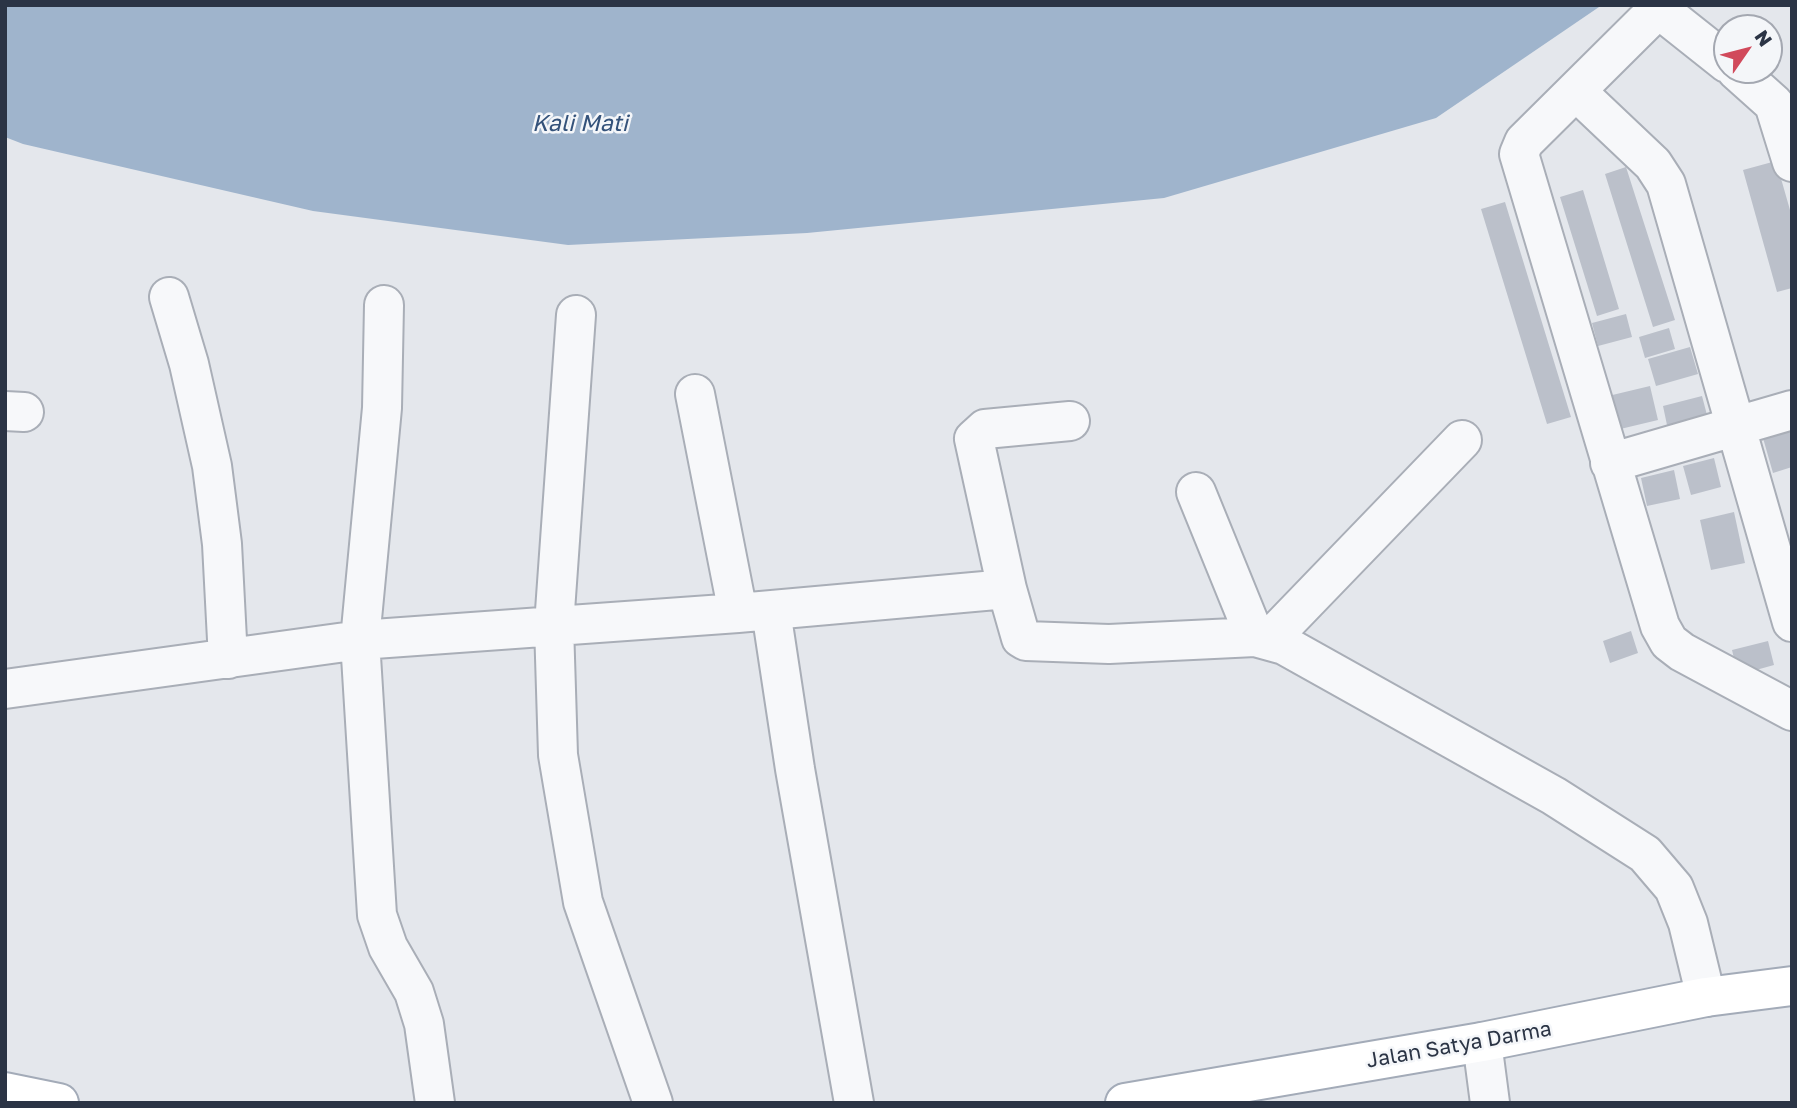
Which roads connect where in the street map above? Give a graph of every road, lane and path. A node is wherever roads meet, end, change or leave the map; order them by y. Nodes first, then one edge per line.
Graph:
1 (1661, 7) edge
2 (1713, 51) edge
3 (1752, 84) edge
4 (1578, 93) junction
5 (1792, 162) edge
6 (169, 297) dead end
7 (384, 305) dead end
8 (576, 315) dead end
9 (695, 394) dead end
10 (1792, 410) edge
11 (1070, 421) dead end
12 (1735, 427) junction
13 (1462, 440) dead end
14 (1610, 463) junction
15 (1196, 492) dead end
16 (1007, 589) junction
17 (754, 612) junction
18 (1792, 622) edge
19 (554, 625) junction
20 (1262, 639) junction
21 (360, 640) junction
22 (228, 659) junction
23 (5, 689) edge
24 (1792, 711) edge
25 (1792, 986) edge
26 (1706, 997) junction
27 (1482, 1042) junction
28 (5, 1092) edge
29 (59, 1103) edge
30 (435, 1103) edge
31 (653, 1103) edge
32 (854, 1103) edge
33 (1125, 1103) edge
34 (1490, 1103) edge

1 - 2 street
1 - 4 street
3 - 5 street
4 - 12 street
4 - 14 street
6 - 22 street
7 - 21 street
8 - 19 street
9 - 17 street
10 - 12 street
11 - 16 street
12 - 14 street
12 - 18 street
13 - 20 street
14 - 24 street
15 - 20 street
16 - 17 street
16 - 20 street
17 - 19 street
17 - 32 street
19 - 21 street
19 - 31 street
20 - 26 street
21 - 22 street
21 - 30 street
22 - 23 street
25 - 26 main road, Jalan Satya Darma
26 - 27 main road, Jalan Satya Darma
27 - 33 main road, Jalan Satya Darma
27 - 34 street
28 - 29 main road

